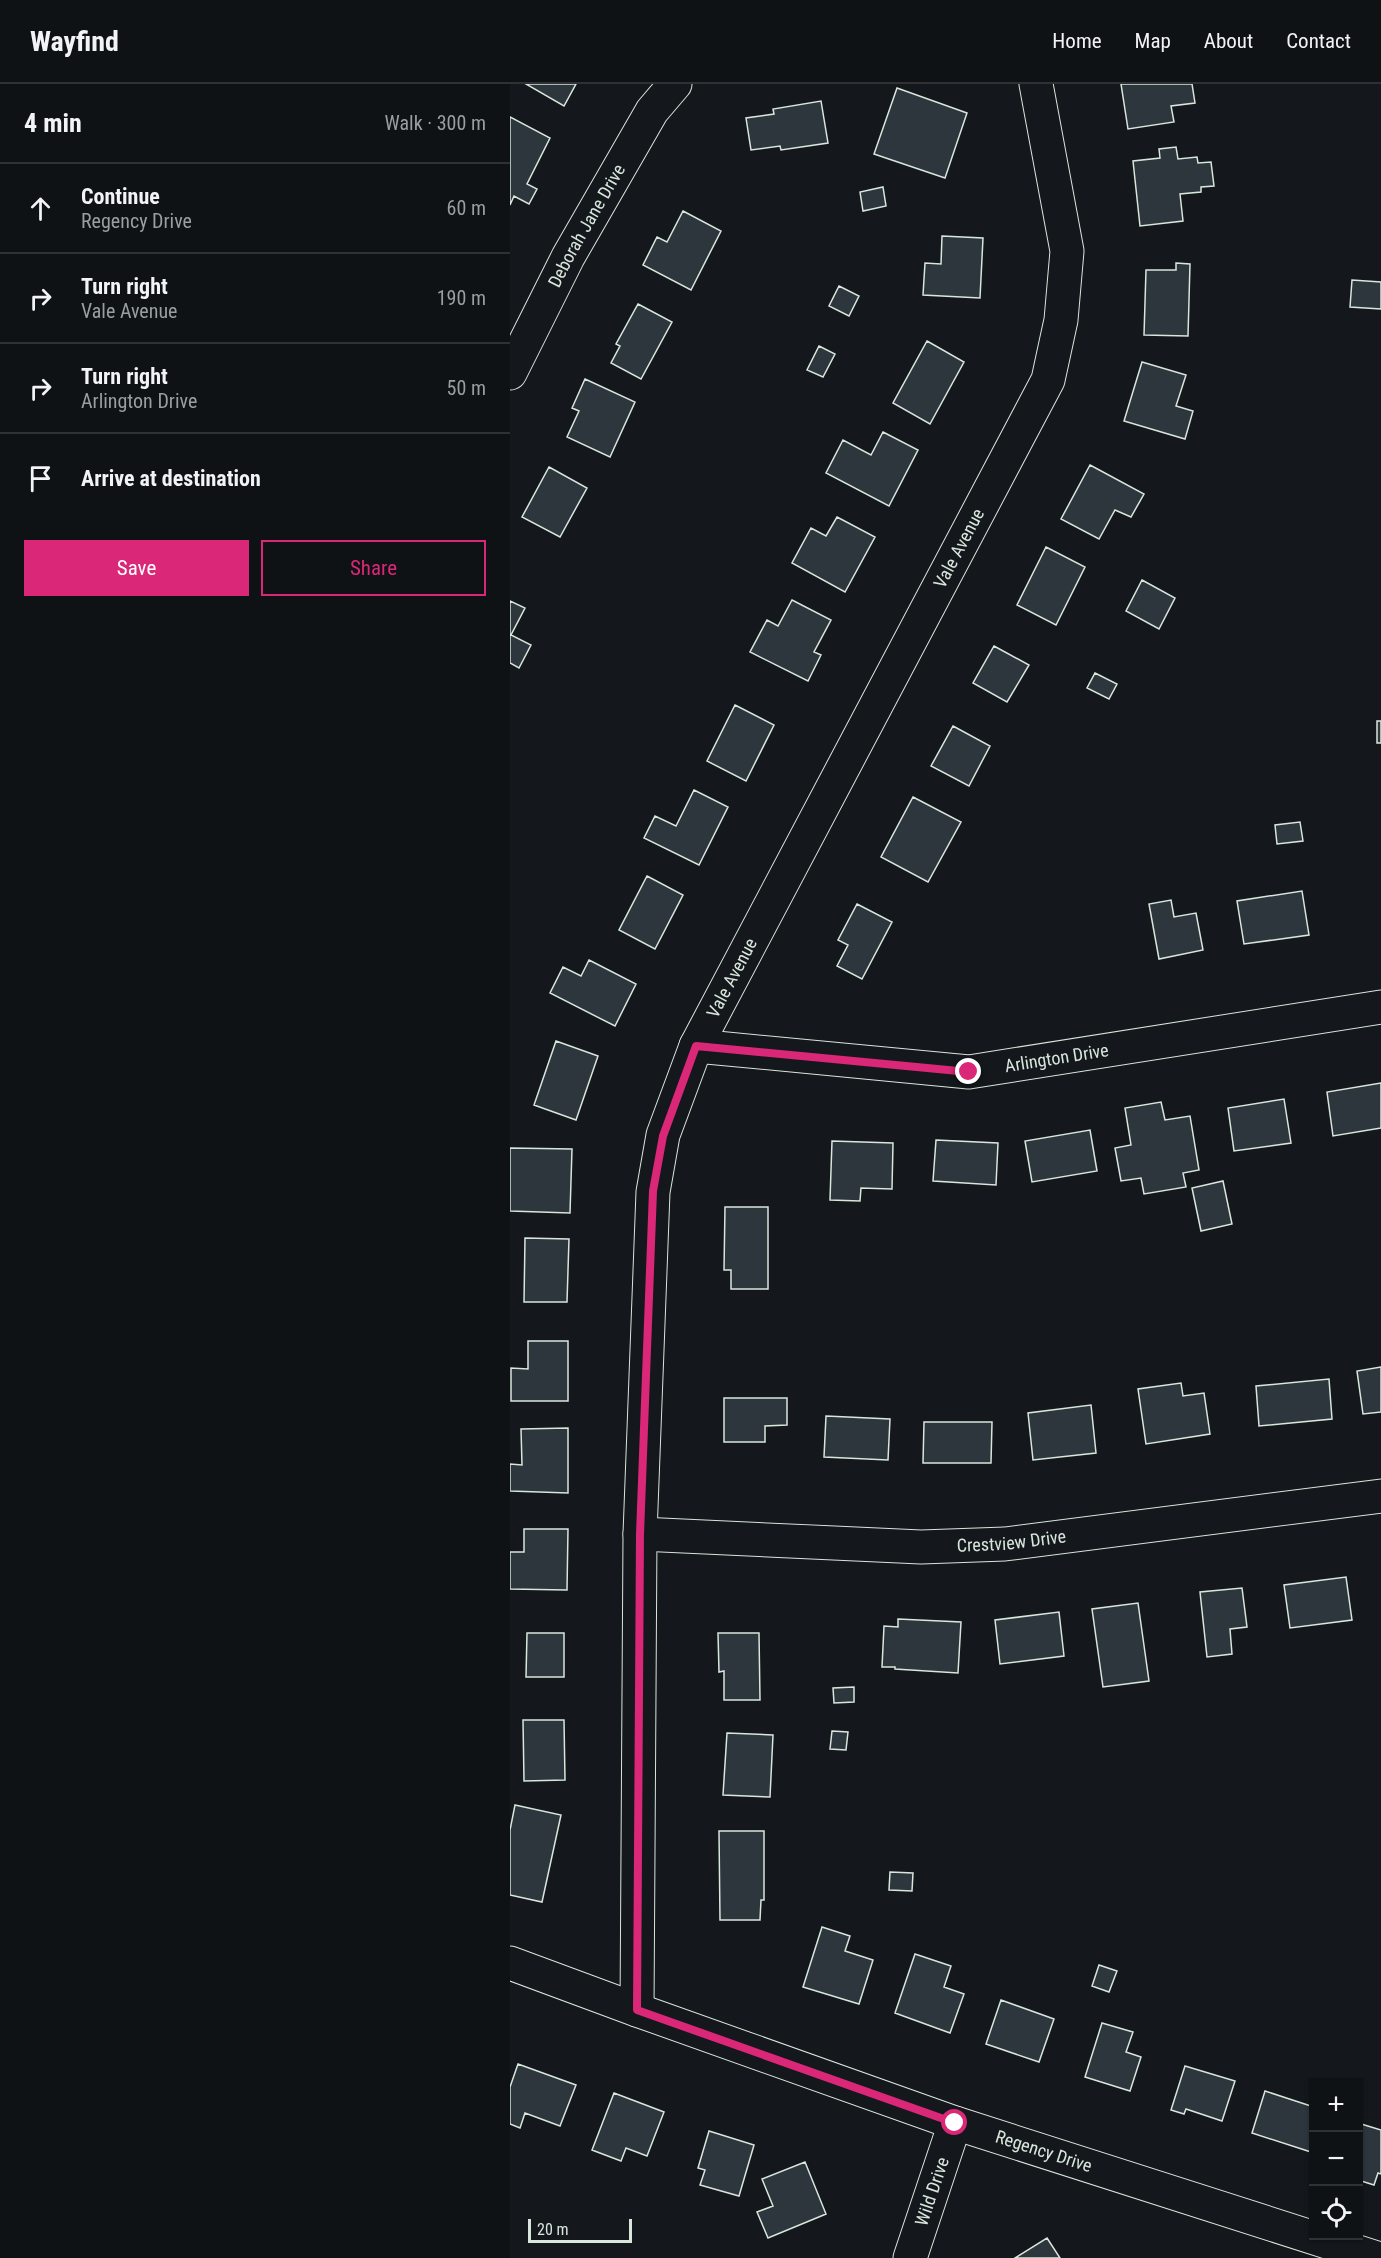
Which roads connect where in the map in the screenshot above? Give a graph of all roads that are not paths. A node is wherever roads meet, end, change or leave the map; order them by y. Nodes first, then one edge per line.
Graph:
1 (675, 84) edge
2 (1036, 84) edge
3 (510, 373) edge
4 (1381, 1007) edge
5 (696, 1046) junction
6 (1381, 1496) edge
7 (640, 1534) junction
8 (510, 1963) edge
9 (637, 2010) junction
10 (955, 2123) junction
11 (910, 2258) edge
12 (1377, 2258) edge

1 - 3 street, Deborah Jane Drive
2 - 5 street, Vale Avenue
4 - 5 street, Arlington Drive
5 - 7 street, Vale Avenue
6 - 7 street, Crestview Drive
7 - 9 street, Vale Avenue
8 - 9 street, Regency Drive
9 - 10 street, Regency Drive
10 - 11 street, Wild Drive
10 - 12 street, Regency Drive

